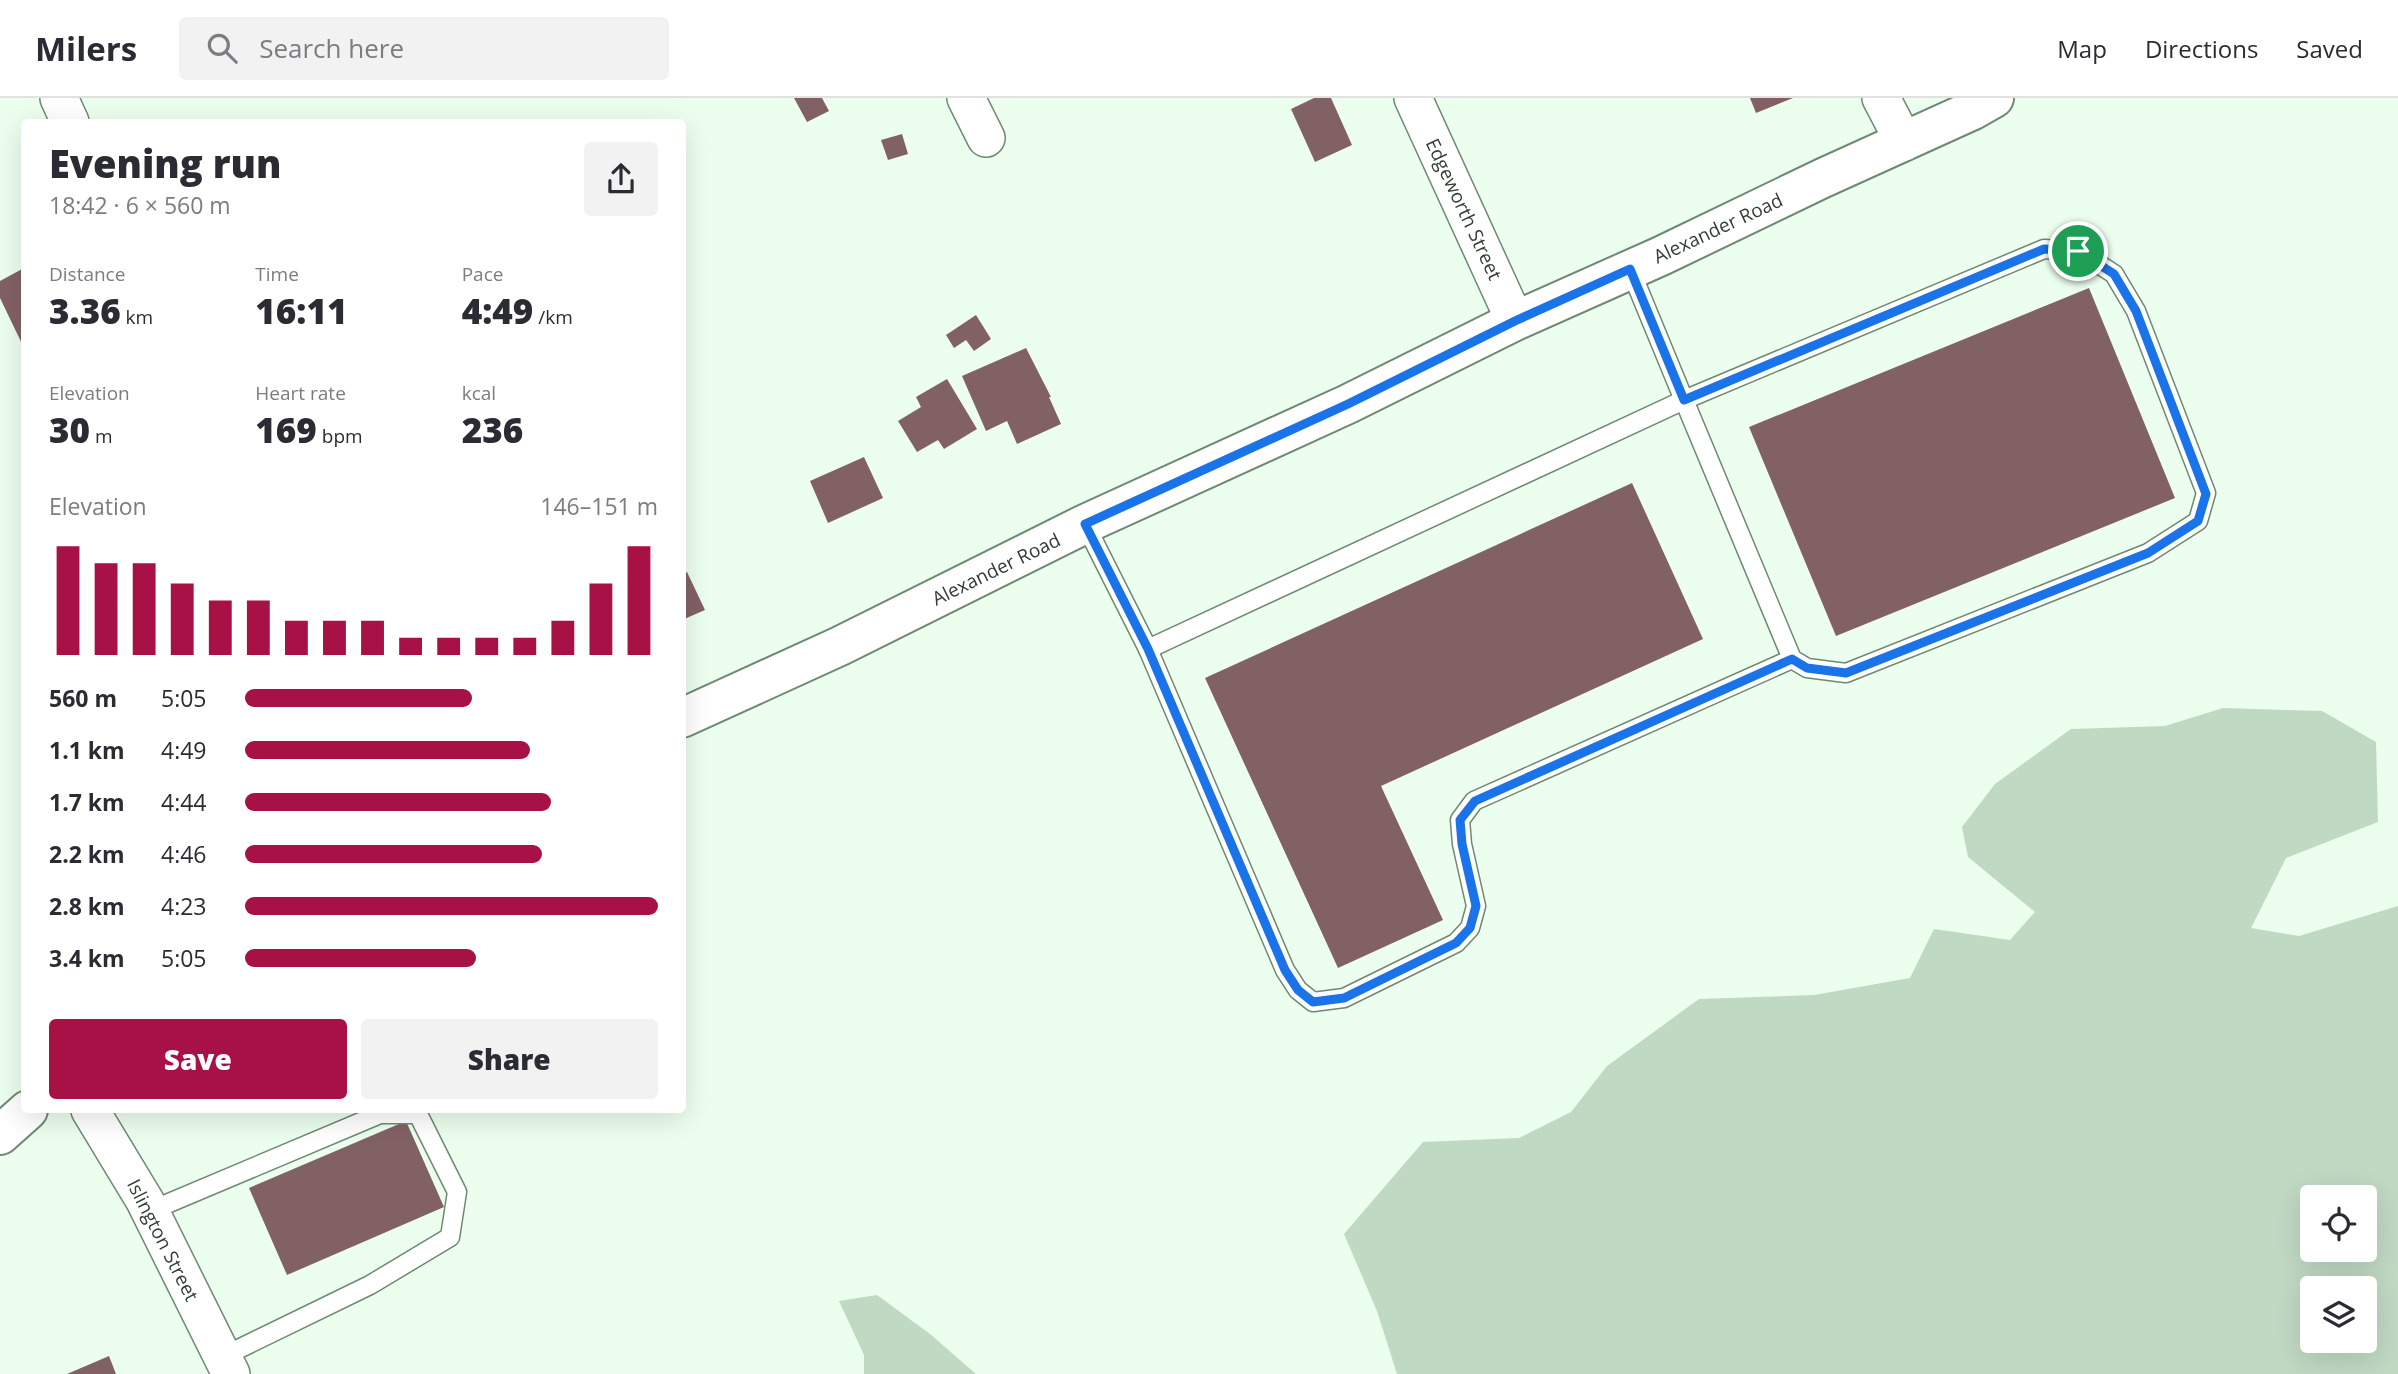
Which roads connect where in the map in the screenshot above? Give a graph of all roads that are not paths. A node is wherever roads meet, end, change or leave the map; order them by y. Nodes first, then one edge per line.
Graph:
1 (58, 98) edge
2 (966, 98) edge
3 (1413, 98) edge
4 (1881, 98) edge
5 (1994, 98) edge
6 (68, 119) edge
7 (985, 138) dead end
8 (1904, 142) junction
9 (1630, 269) junction
10 (1515, 321) junction
11 (1684, 400) junction
12 (1085, 524) junction
13 (1148, 649) junction
14 (1792, 659) junction
15 (686, 716) edge
16 (25, 1113) edge
17 (92, 1113) edge
18 (0, 1135) edge
19 (150, 1212) junction
20 (226, 1365) edge

1 - 6 street
2 - 7 street
3 - 10 street, Edgeworth Street
4 - 8 street
5 - 8 street, Alexander Road
8 - 9 street, Alexander Road
9 - 10 street, Alexander Road
9 - 11 lane
10 - 12 street, Alexander Road
11 - 13 lane
11 - 14 lane
11 - 14 lane
12 - 13 lane
12 - 15 street, Alexander Road
13 - 14 lane
16 - 18 street
17 - 19 street, Islington Street
19 - 20 street, Islington Street
19 - 20 lane

